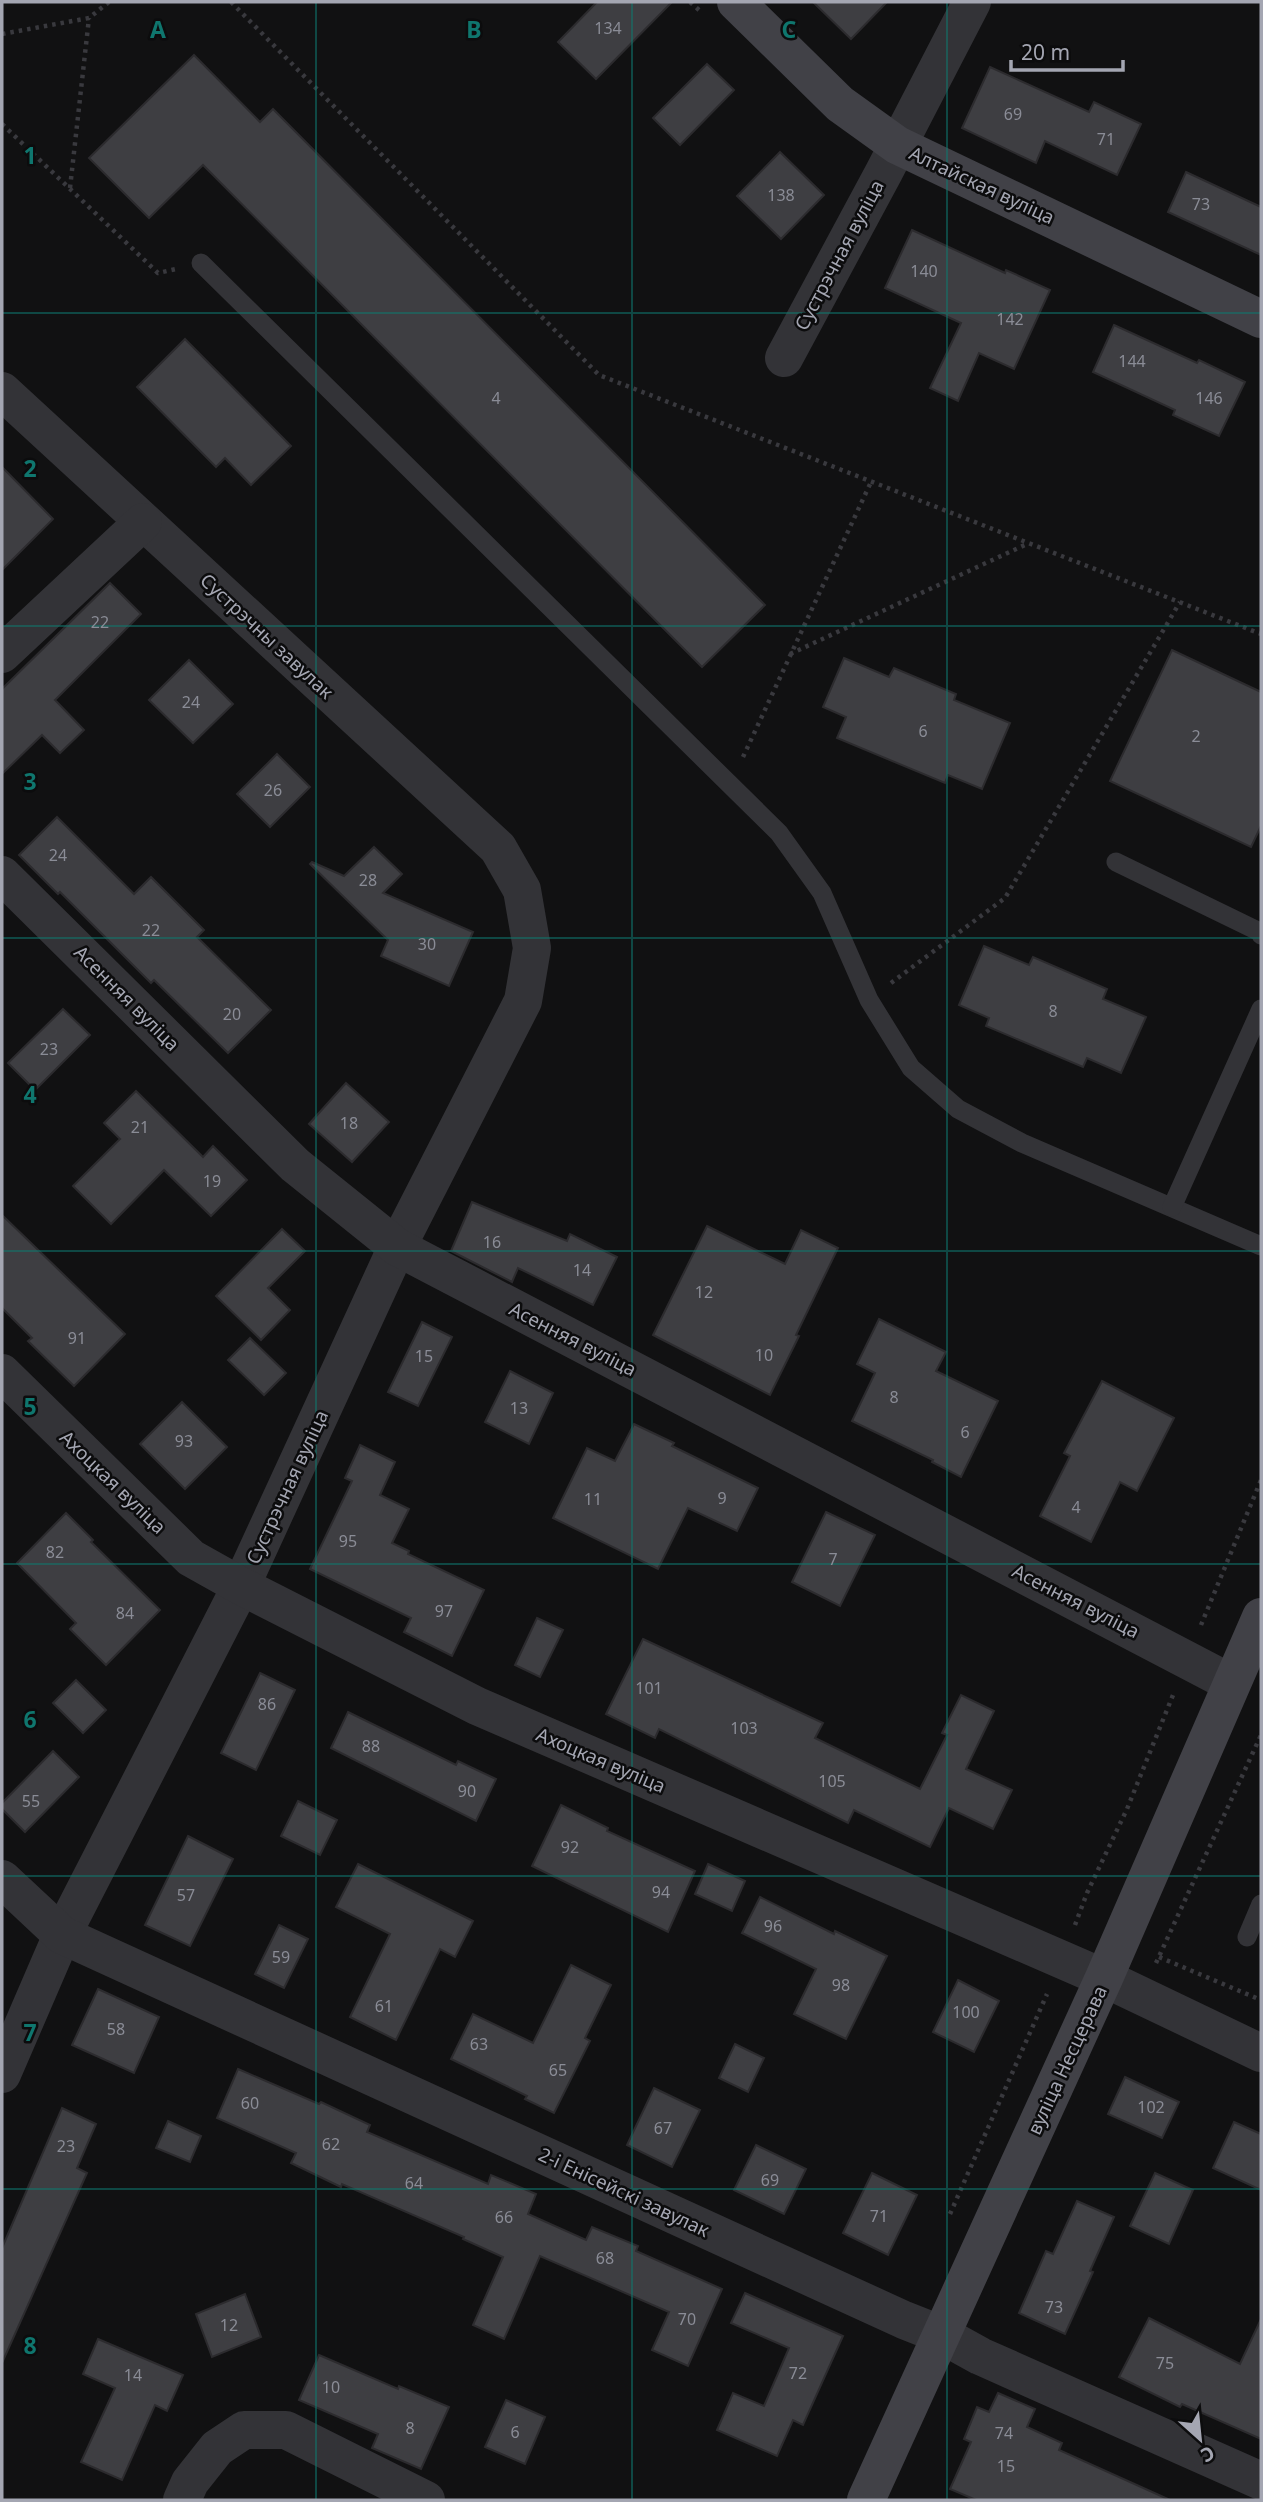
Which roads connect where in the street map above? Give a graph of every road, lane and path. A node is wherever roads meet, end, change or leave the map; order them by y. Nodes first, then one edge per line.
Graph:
1 (109, 2) edge
2 (231, 2) edge
3 (736, 2) edge
4 (972, 2) edge
5 (89, 18) junction
6 (2, 34) edge
7 (2, 124) edge
8 (897, 145) junction
9 (70, 189) junction
10 (201, 263) joint
11 (1261, 319) edge
12 (784, 358) dead end
13 (2, 391) edge
14 (871, 482) junction
15 (143, 522) junction
16 (1029, 543) junction
17 (1180, 602) junction
18 (1261, 634) edge
19 (2, 654) edge
20 (789, 654) junction
21 (730, 786) junction
22 (1116, 862) dead end
23 (2, 875) edge
24 (523, 890) joint
25 (1261, 935) edge
26 (869, 1000) junction
27 (1261, 1009) edge
28 (1172, 1207) junction
29 (1261, 1246) edge
30 (397, 1247) junction
31 (2, 1373) edge
32 (241, 1586) junction
33 (1261, 1617) edge
34 (1231, 1683) junction
35 (1261, 1735) edge
36 (2, 1880) edge
37 (1261, 1905) edge
38 (62, 1935) junction
39 (1247, 1937) dead end
40 (1159, 1956) junction
41 (1156, 1965) dead end
42 (1104, 1978) junction
43 (1261, 2000) edge
44 (1260, 2050) edge
45 (2, 2074) edge
46 (942, 2334) junction
47 (1261, 2481) edge
48 (182, 2500) edge
49 (426, 2500) edge
50 (866, 2500) edge

1 - 5 path
2 - 14 path
3 - 8 main road, Алтайская вуліца
4 - 8 street, Сустрэчная вуліца
5 - 6 path
5 - 9 path
7 - 9 path
8 - 11 main road, Алтайская вуліца
8 - 12 street, Сустрэчная вуліца
9 - 10 path
10 - 21 lane
13 - 15 street, Сустрэчны завулак
14 - 16 path
14 - 20 path
15 - 19 street
15 - 24 street, Сустрэчны завулак
16 - 17 path
16 - 20 path
17 - 18 path
17 - 26 path
20 - 21 path
21 - 26 lane
22 - 25 lane
23 - 30 street, Асенняя вуліца
24 - 30 street, Сустрэчная вуліца
26 - 28 lane
27 - 28 lane
28 - 29 lane
30 - 32 street, Сустрэчная вуліца
30 - 34 street, Асенняя вуліца
31 - 32 street, Ахоцкая вуліца
32 - 38 street, Сустрэчная вуліца
32 - 42 street, Ахоцкая вуліца
33 - 34 main road, вуліца Несцерава
34 - 42 main road, вуліца Несцерава
35 - 40 path
36 - 38 street, 2-і Енісейскі завулак
37 - 39 lane
38 - 45 street, Сустрэчная вуліца
38 - 46 street, 2-і Енісейскі завулак
40 - 41 path
40 - 43 path
42 - 44 street, Ахоцкая вуліца
42 - 46 main road, вуліца Несцерава
46 - 47 street, 2-і Енісейскі завулак
46 - 50 main road, вуліца Несцерава
48 - 49 street

